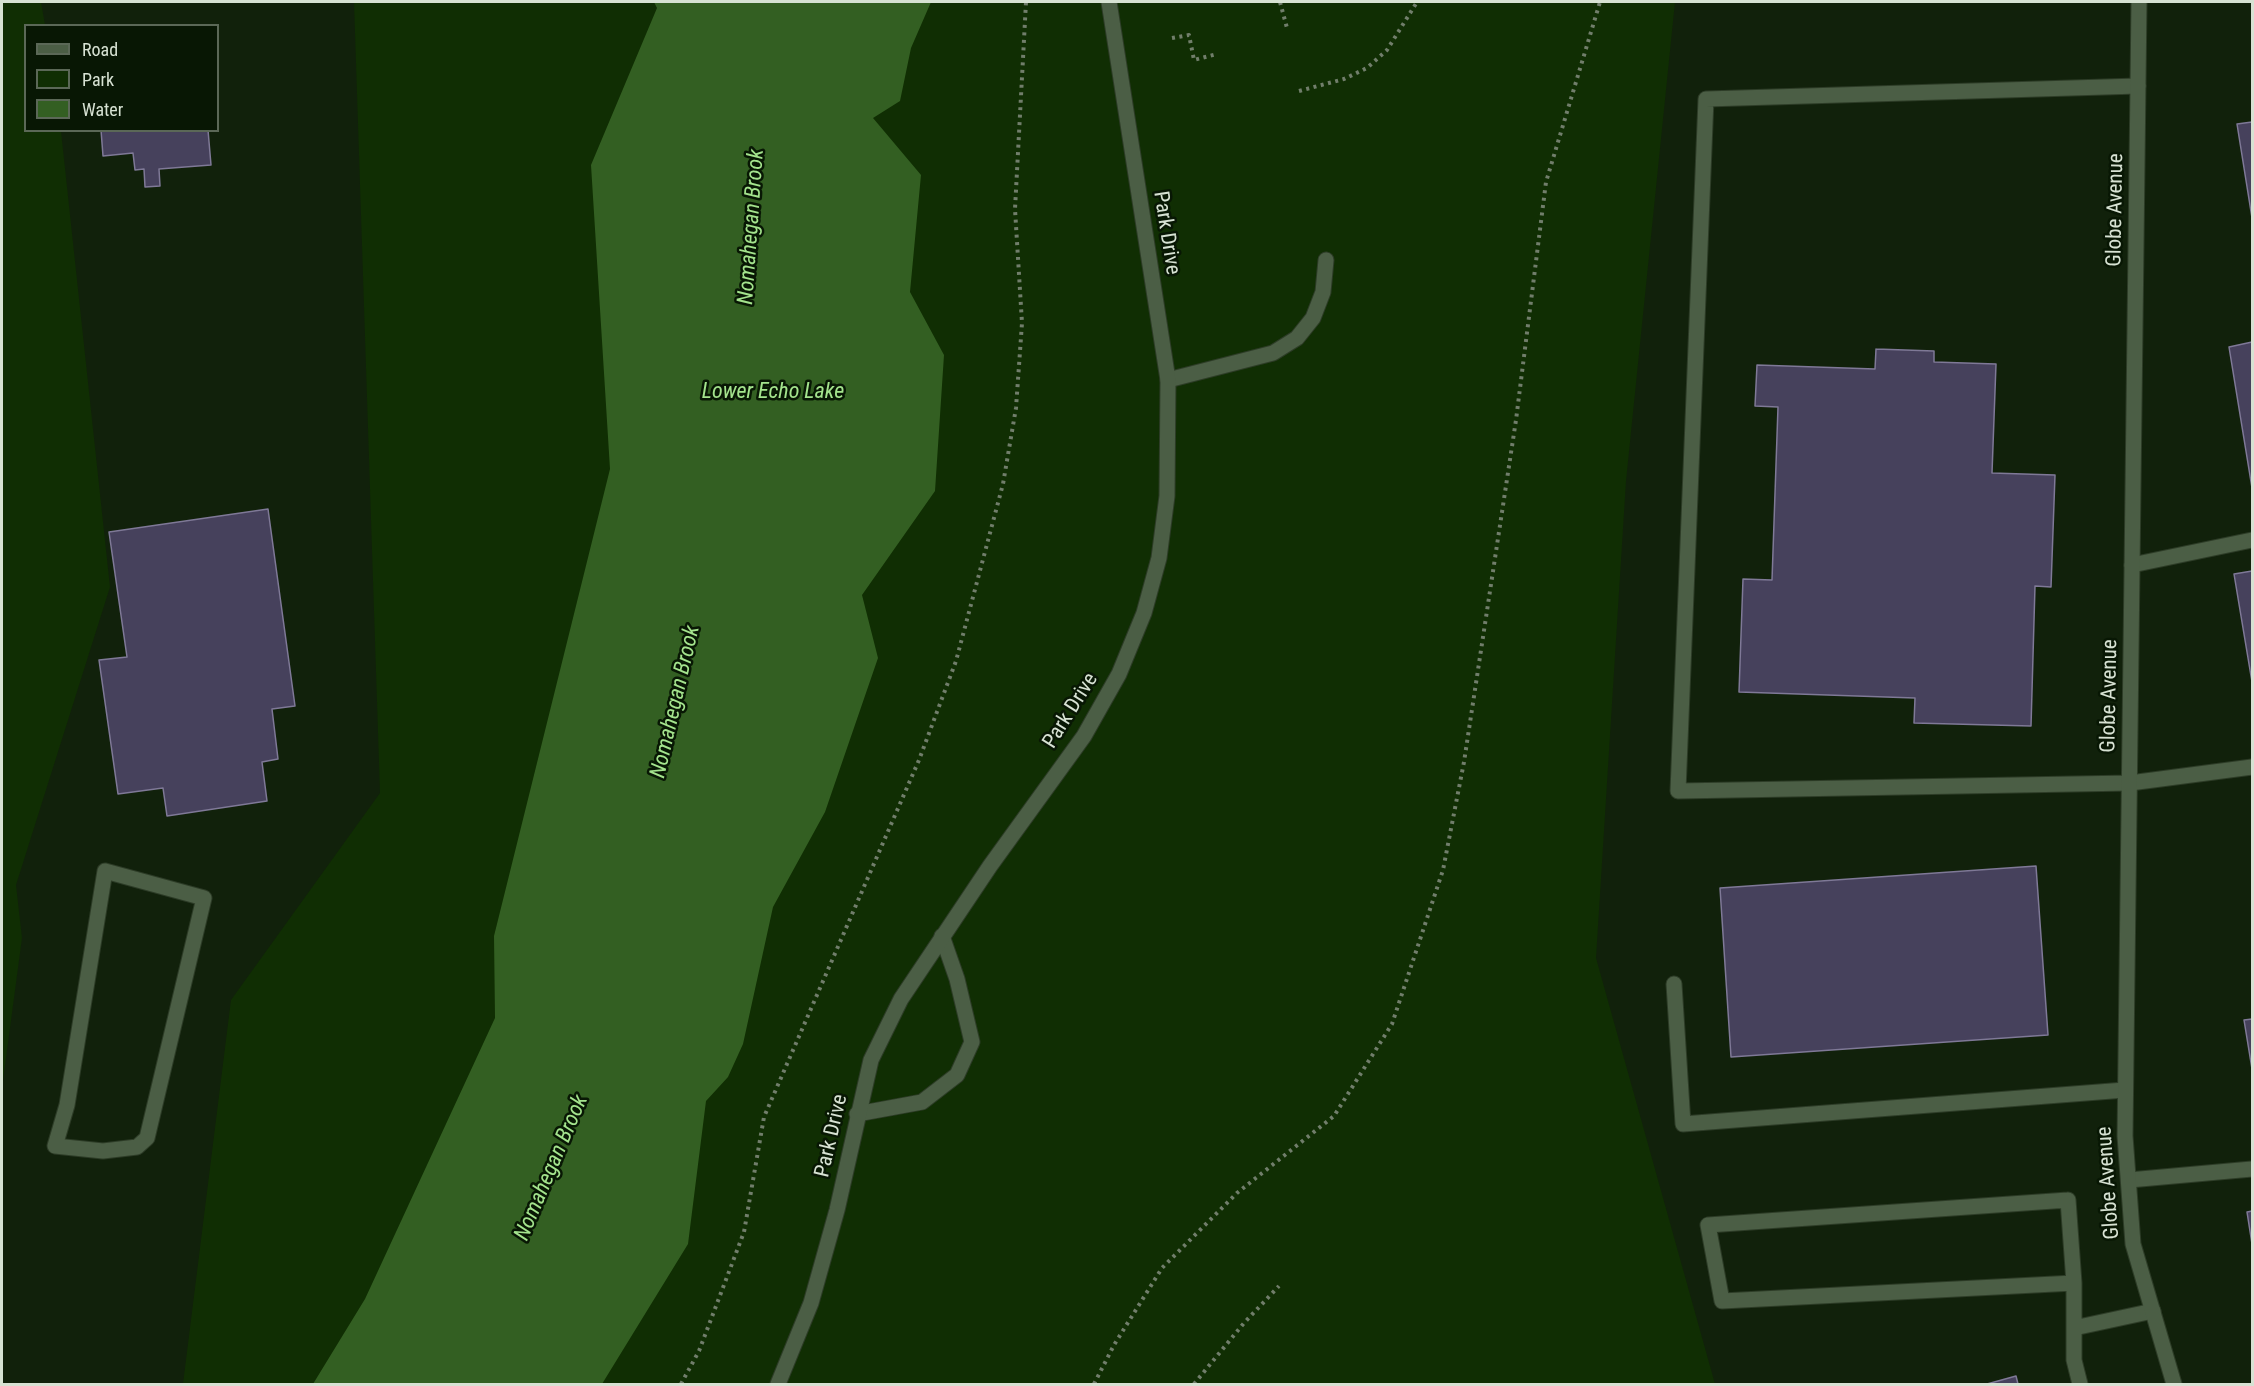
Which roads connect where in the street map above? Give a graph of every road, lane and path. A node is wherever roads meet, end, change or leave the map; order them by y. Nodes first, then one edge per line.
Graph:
1 (1026, 2) edge
2 (1109, 2) edge
3 (1280, 2) edge
4 (1417, 2) edge
5 (1600, 2) edge
6 (2139, 2) edge
7 (1287, 28) dead end
8 (1172, 38) dead end
9 (1216, 54) dead end
10 (2138, 86) junction
11 (1299, 91) dead end
12 (1326, 260) dead end
13 (1168, 380) junction
14 (2253, 540) edge
15 (2132, 565) junction
16 (2253, 767) edge
17 (2130, 783) junction
18 (942, 936) junction
19 (1674, 984) dead end
20 (2125, 1090) junction
21 (857, 1114) junction
22 (55, 1146) joint
23 (2253, 1169) edge
24 (2128, 1180) junction
25 (2074, 1283) junction
26 (1279, 1286) dead end
27 (2153, 1311) junction
28 (2074, 1328) junction
29 (681, 1384) edge
30 (778, 1384) edge
31 (1094, 1384) edge
32 (1194, 1384) edge
33 (2080, 1384) edge
34 (2174, 1384) edge

1 - 29 path
2 - 13 street, Park Drive
3 - 7 path
4 - 11 path
5 - 31 path
6 - 10 street, Globe Avenue
8 - 9 path
10 - 15 street, Globe Avenue
10 - 17 street
12 - 13 street
13 - 18 street, Park Drive
14 - 15 street
15 - 17 street, Globe Avenue
16 - 17 street
17 - 20 street, Globe Avenue
18 - 21 street, Park Drive
18 - 21 street
19 - 20 street
20 - 24 street, Globe Avenue
21 - 30 street, Park Drive
22 - 22 street
23 - 24 street
24 - 27 street, Globe Avenue
25 - 25 street
25 - 28 street
26 - 32 path
27 - 28 street
27 - 34 street, Globe Avenue
28 - 33 street

